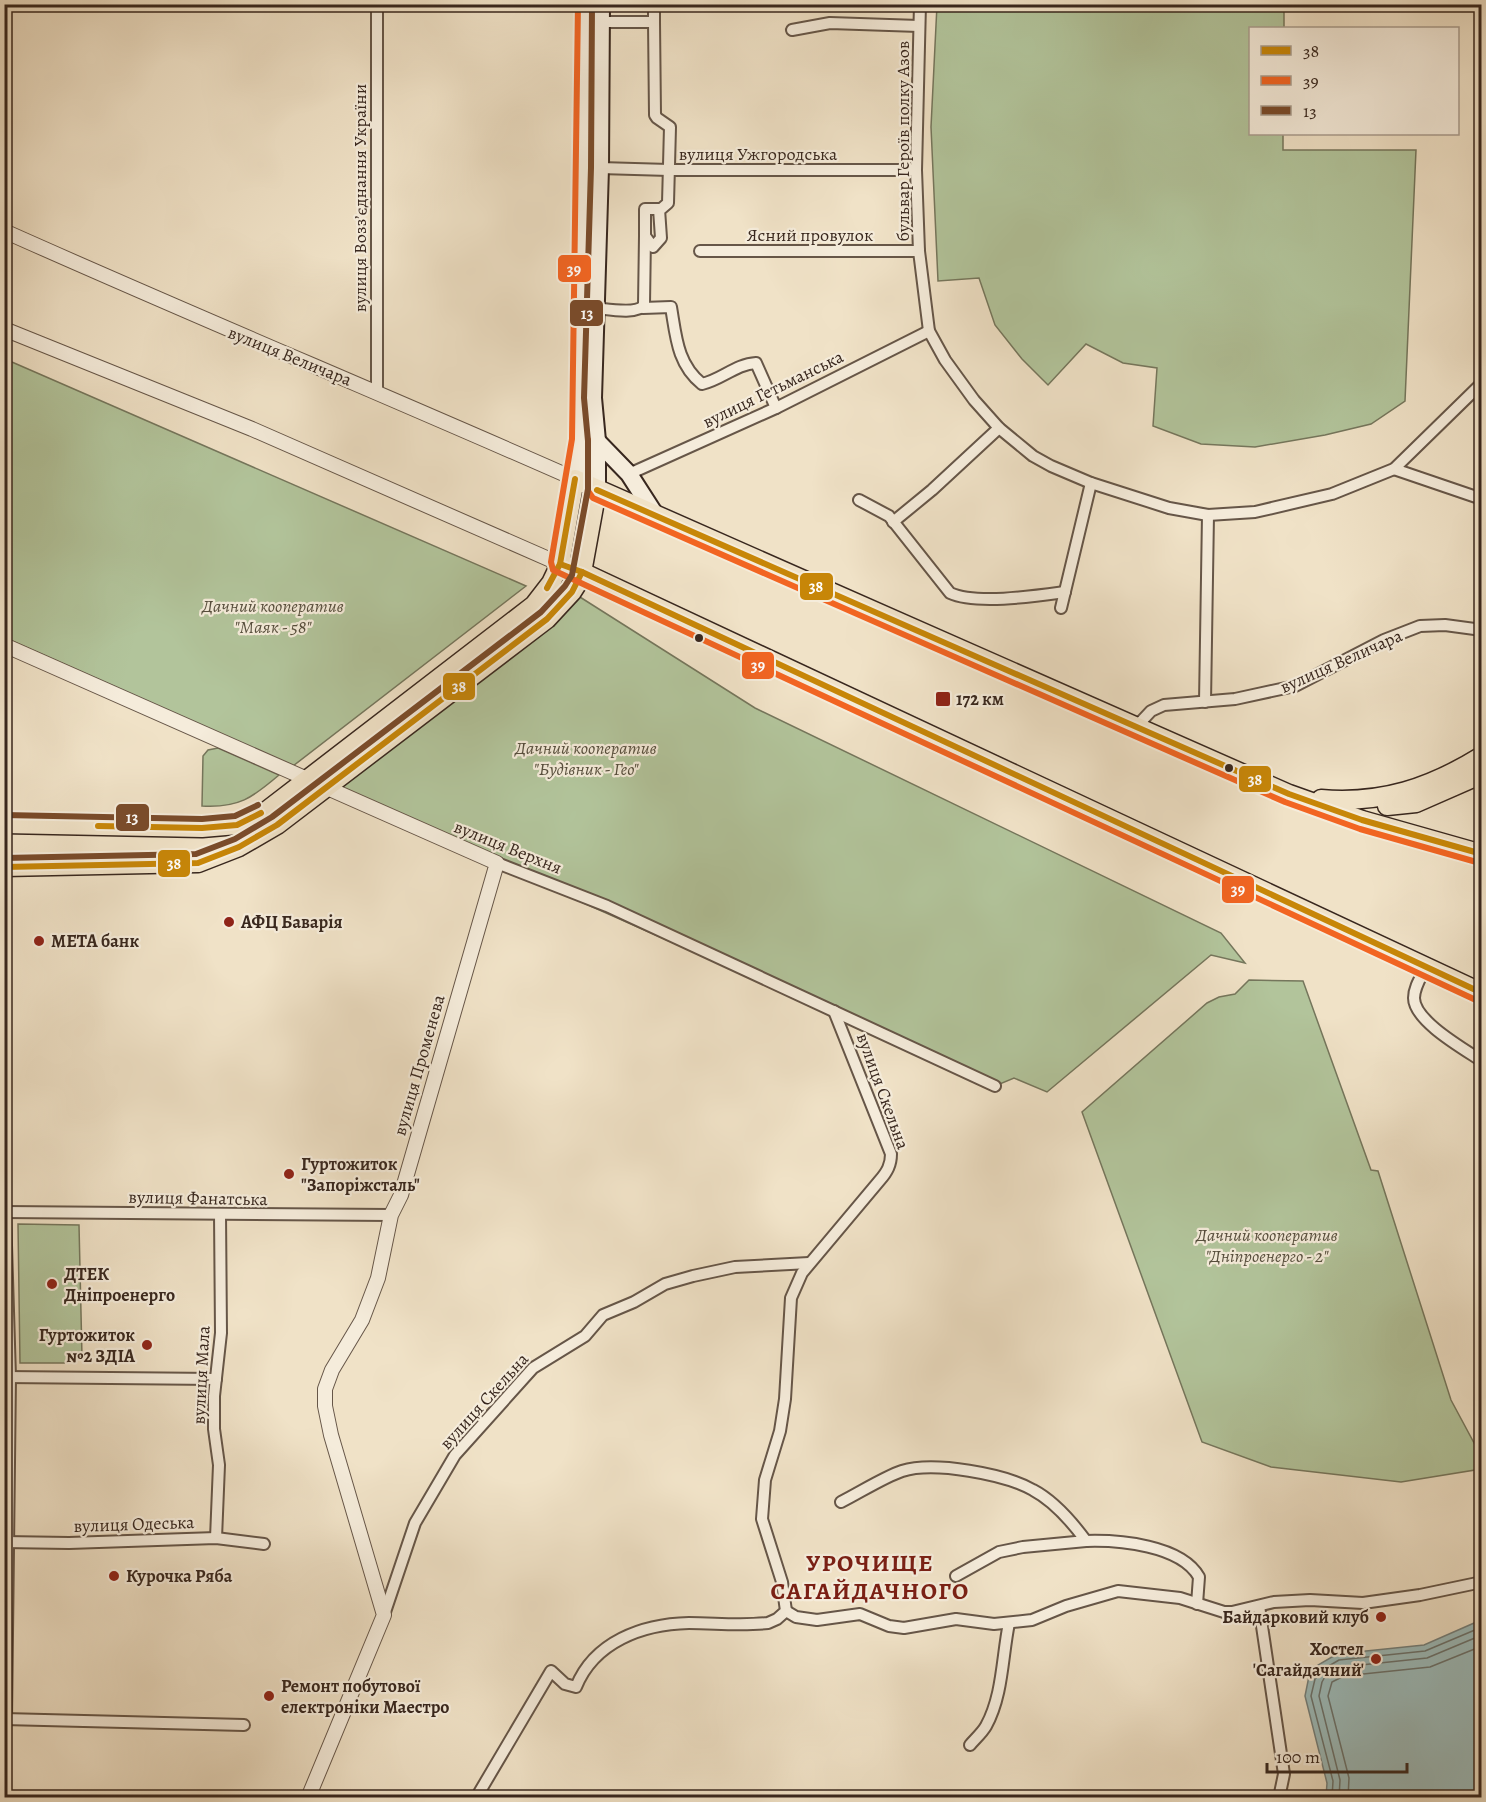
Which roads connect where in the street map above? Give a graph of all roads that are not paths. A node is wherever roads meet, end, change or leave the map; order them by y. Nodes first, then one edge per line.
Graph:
1 (377, 4) edge
2 (587, 4) edge
3 (601, 4) edge
4 (654, 4) edge
5 (920, 4) edge
6 (601, 22) junction
7 (654, 22) junction
8 (920, 26) junction
9 (792, 30) dead end
10 (600, 168) junction
11 (669, 170) junction
12 (916, 170) junction
13 (4, 231) edge
14 (700, 251) dead end
15 (919, 251) junction
16 (595, 308) junction
17 (643, 308) junction
18 (4, 329) edge
19 (929, 331) junction
20 (1482, 382) edge
21 (376, 392) junction
22 (776, 408) junction
23 (999, 428) junction
24 (589, 441) junction
25 (1394, 469) junction
26 (629, 474) junction
27 (575, 479) junction
28 (1091, 483) junction
29 (597, 490) junction
30 (1482, 499) edge
31 (859, 500) dead end
32 (1208, 515) junction
33 (656, 516) junction
34 (893, 522) junction
35 (560, 564) junction
36 (582, 572) junction
37 (1065, 592) junction
38 (1061, 608) dead end
39 (1482, 630) edge
40 (4, 645) edge
41 (1205, 702) junction
42 (1136, 727) junction
43 (1482, 756) edge
44 (1482, 774) edge
45 (306, 780) junction
46 (325, 788) junction
47 (1289, 794) junction
48 (1330, 800) junction
49 (4, 824) edge
50 (202, 828) junction
51 (1482, 854) edge
52 (205, 860) junction
53 (497, 863) junction
54 (4, 867) edge
55 (1426, 967) junction
56 (1482, 993) edge
57 (834, 1011) junction
58 (1482, 1061) edge
59 (995, 1086) dead end
60 (5, 1212) edge
61 (220, 1214) junction
62 (391, 1215) junction
63 (809, 1263) junction
64 (7, 1377) edge
65 (216, 1379) junction
66 (841, 1502) dead end
67 (216, 1538) junction
68 (1086, 1541) junction
69 (6, 1542) edge
70 (264, 1544) dead end
71 (956, 1576) dead end
72 (1482, 1582) edge
73 (1197, 1604) junction
74 (1259, 1606) junction
75 (786, 1611) junction
76 (384, 1615) junction
77 (1009, 1623) junction
78 (5, 1719) edge
79 (244, 1725) dead end
80 (970, 1745) dead end
81 (308, 1797) edge
82 (476, 1797) edge
83 (1279, 1797) edge

1 - 21 street, вулиця Воззʼєднання України
2 - 24 main road
3 - 6 main road
4 - 7 street
5 - 8 street, бульвар Героїв полку Азов
6 - 7 street
6 - 10 main road
7 - 11 street
8 - 9 street
8 - 12 street, бульвар Героїв полку Азов
10 - 11 street, вулиця Ужгородська
10 - 16 main road
11 - 12 street, вулиця Ужгородська
11 - 17 street
12 - 15 street, бульвар Героїв полку Азов
13 - 21 street, вулиця Величара
14 - 15 street, Ясний провулок
15 - 19 street, бульвар Героїв полку Азов
16 - 17 street
16 - 24 main road
17 - 22 street
18 - 35 street
19 - 22 street, вулиця Гетьманська
19 - 23 street, бульвар Героїв полку Азов
20 - 25 street, бульвар Героїв полку Азов
21 - 27 street, вулиця Величара
22 - 26 street, вулиця Гетьманська
23 - 28 street, бульвар Героїв полку Азов
23 - 34 street
24 - 26 main road
24 - 27 main road
24 - 29 main road
25 - 30 street
25 - 32 street, бульвар Героїв полку Азов
26 - 33 main road
27 - 29 main road
27 - 35 main road
28 - 32 street, бульвар Героїв полку Азов
28 - 37 street
29 - 33 main road
29 - 36 main road
31 - 34 street
32 - 41 street
33 - 42 main road
34 - 37 street
35 - 36 main road
35 - 45 main road
36 - 46 main road
36 - 55 main road
37 - 38 street
39 - 41 street, вулиця Величара
40 - 45 street, вулиця Верхня
41 - 42 street, вулиця Величара
42 - 47 main road
43 - 48 main road
44 - 48 main road
45 - 46 street, вулиця Верхня
45 - 50 main road
46 - 52 main road
46 - 53 street, вулиця Верхня
47 - 48 main road
47 - 51 main road
49 - 50 main road
50 - 52 main road
52 - 54 main road
53 - 57 street, вулиця Верхня
53 - 62 street, вулиця Променева
55 - 56 main road
55 - 58 street
57 - 59 street, вулиця Верхня
57 - 63 street, вулиця Скельна
60 - 61 street, вулиця Фанатська
60 - 64 street
61 - 62 street, вулиця Фанатська
61 - 65 street, вулиця Мала
62 - 76 street, вулиця Променева
63 - 75 street, вулиця Скельна
63 - 76 street, вулиця Скельна
64 - 65 street
64 - 69 street
65 - 67 street, вулиця Мала
66 - 68 street
67 - 69 street, вулиця Одеська
67 - 70 street, вулиця Одеська
68 - 71 street
68 - 73 street
69 - 78 street
72 - 74 street
73 - 74 street
73 - 77 street
74 - 83 street
75 - 77 street
75 - 82 street
76 - 81 street, вулиця Скельна
77 - 80 street
78 - 79 street

